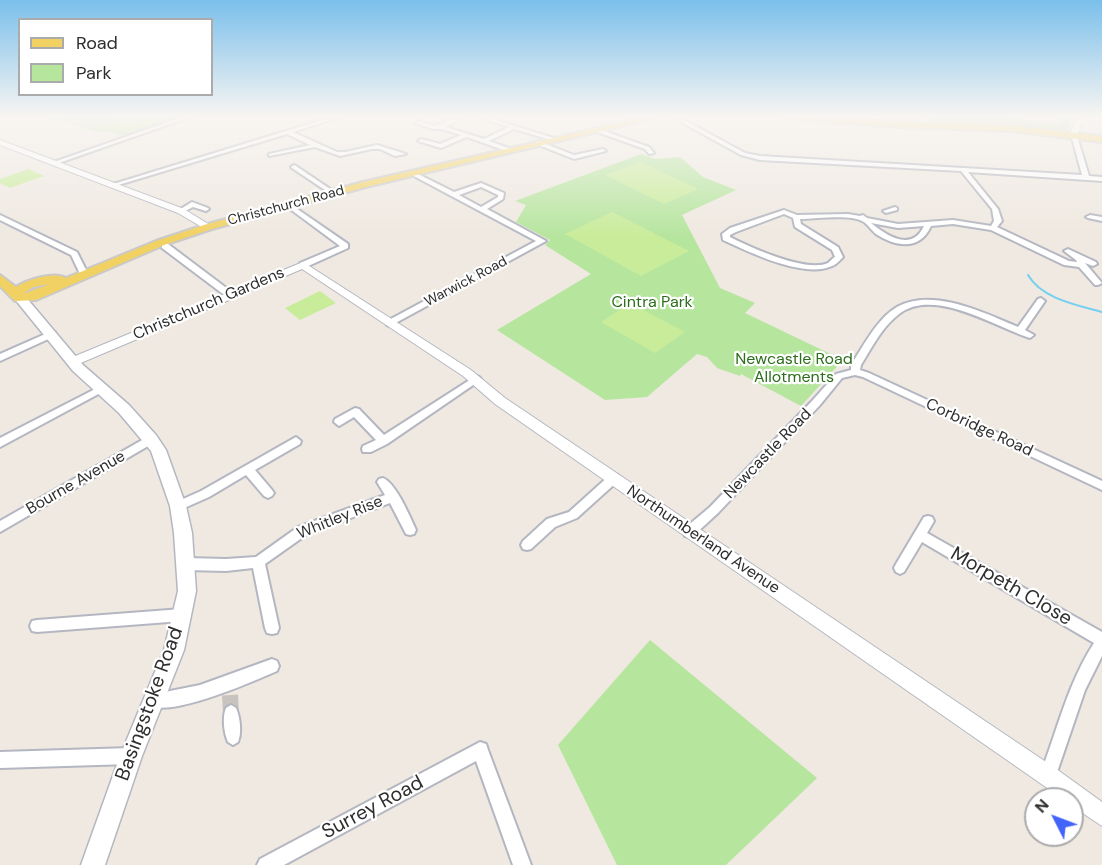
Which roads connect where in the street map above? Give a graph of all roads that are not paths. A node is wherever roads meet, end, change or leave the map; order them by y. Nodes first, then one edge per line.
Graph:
1 (37, 156) edge
2 (73, 156) edge
3 (207, 156) edge
4 (483, 156) edge
5 (557, 156) edge
6 (753, 156) edge
7 (1080, 156) edge
8 (565, 162) dead end
9 (54, 163) junction
10 (294, 167) dead end
11 (963, 170) junction
12 (412, 173) junction
13 (1086, 176) junction
14 (1102, 179) edge
15 (113, 185) junction
16 (333, 193) junction
17 (453, 195) junction
18 (288, 205) junction
19 (206, 209) dead end
20 (482, 209) junction
21 (895, 209) dead end
22 (181, 211) junction
23 (886, 211) dead end
24 (0, 217) edge
25 (796, 217) junction
26 (863, 217) junction
27 (1090, 217) dead end
28 (1102, 219) edge
29 (928, 225) junction
30 (208, 227) junction
31 (993, 228) junction
32 (740, 245) junction
33 (165, 246) dead end
34 (1068, 251) dead end
35 (733, 253) dead end
36 (1080, 262) junction
37 (1093, 264) dead end
38 (303, 265) junction
39 (82, 275) junction
40 (0, 278) edge
41 (1098, 283) dead end
42 (43, 287) junction
43 (18, 295) junction
44 (230, 295) junction
45 (1041, 302) dead end
46 (33, 311) junction
47 (390, 323) junction
48 (1019, 331) junction
49 (52, 334) junction
50 (1030, 335) dead end
51 (0, 358) edge
52 (72, 362) junction
53 (855, 372) junction
54 (476, 379) junction
55 (101, 389) junction
56 (339, 422) dead end
57 (151, 439) junction
58 (296, 441) dead end
59 (383, 441) junction
60 (0, 443) edge
61 (367, 448) dead end
62 (248, 470) junction
63 (614, 478) junction
64 (383, 482) dead end
65 (1102, 486) edge
66 (268, 493) dead end
67 (393, 497) junction
68 (177, 506) junction
69 (928, 521) dead end
70 (0, 527) edge
71 (410, 530) dead end
72 (689, 531) junction
73 (920, 535) junction
74 (527, 545) dead end
75 (258, 562) junction
76 (186, 564) junction
77 (900, 568) dead end
78 (182, 615) junction
79 (38, 626) dead end
80 (272, 628) dead end
81 (1102, 642) edge
82 (272, 666) dead end
83 (155, 701) junction
84 (231, 713) tunnel mouth
85 (233, 737) dead end
86 (130, 756) junction
87 (0, 760) edge
88 (1048, 775) junction
89 (1102, 815) edge
90 (93, 865) edge
91 (266, 865) edge
92 (522, 865) edge

1 - 9 street
2 - 9 street
3 - 15 street
4 - 12 main road, Christchurch Road
5 - 8 street
6 - 11 street
7 - 13 street
9 - 15 street
10 - 16 street
11 - 13 street
11 - 31 street
12 - 16 main road, Christchurch Road
12 - 17 street
13 - 14 street
15 - 22 street
16 - 18 main road, Christchurch Road
17 - 20 street
17 - 20 street
18 - 30 main road, Christchurch Road
18 - 38 street, Christchurch Gardens
19 - 22 street
20 - 47 street, Warwick Road
21 - 23 street
22 - 30 street
24 - 39 street
25 - 26 street
25 - 32 street
25 - 32 street
26 - 29 street
26 - 29 street
27 - 28 street
29 - 31 street
30 - 39 main road, Christchurch Road
31 - 36 street
32 - 35 street
33 - 44 street
34 - 36 street
36 - 37 street
36 - 41 street
38 - 44 street, Christchurch Gardens
38 - 47 street, Northumberland Avenue
39 - 42 main road, Christchurch Road
40 - 42 main road
40 - 43 main road
42 - 43 main road, Christchurch Road
42 - 46 main road
43 - 46 main road, Basingstoke Road
44 - 52 street, Christchurch Gardens
45 - 48 street
46 - 49 main road, Basingstoke Road
47 - 54 street, Northumberland Avenue
48 - 50 street
48 - 53 street
49 - 51 street
49 - 52 main road, Basingstoke Road
52 - 55 main road, Basingstoke Road
53 - 65 street, Corbridge Road
53 - 72 street, Newcastle Road
54 - 59 street
54 - 63 street, Northumberland Avenue
55 - 57 main road, Basingstoke Road
55 - 60 street
56 - 59 street
57 - 68 main road, Basingstoke Road
57 - 70 street, Bourne Avenue
58 - 62 street
59 - 61 street
62 - 66 street
62 - 68 street
63 - 72 street, Northumberland Avenue
63 - 74 street
64 - 67 street, Whitley Rise
67 - 71 street, Whitley Rise
67 - 75 street, Whitley Rise
68 - 76 main road, Basingstoke Road
69 - 73 street
72 - 88 street, Northumberland Avenue
73 - 77 street
73 - 81 street, Morpeth Close
75 - 76 street, Whitley Rise
75 - 80 street
76 - 78 main road, Basingstoke Road
78 - 79 street
78 - 83 main road, Basingstoke Road
81 - 88 street
82 - 83 street
83 - 86 main road, Basingstoke Road
84 - 85 street
86 - 87 street
86 - 90 main road, Basingstoke Road
88 - 89 street, Northumberland Avenue
91 - 92 street, Surrey Road

